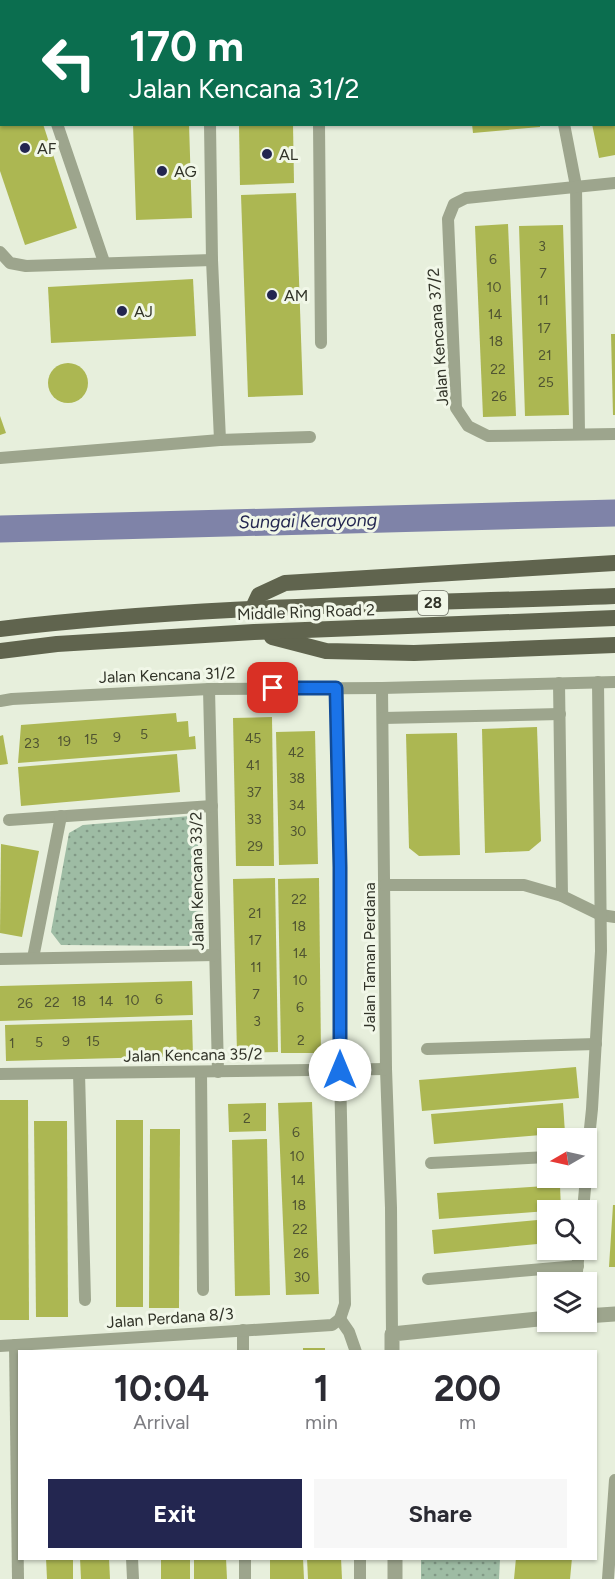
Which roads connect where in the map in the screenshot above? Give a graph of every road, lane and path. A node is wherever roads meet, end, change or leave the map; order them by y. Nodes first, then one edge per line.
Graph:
1 (58, 126) edge
2 (210, 126) edge
3 (319, 126) edge
4 (564, 126) edge
5 (615, 183) edge
6 (576, 186) junction
7 (0, 252) edge
8 (212, 260) junction
9 (104, 262) junction
10 (321, 344) dead end
11 (579, 434) junction
12 (615, 434) edge
13 (310, 437) dead end
14 (219, 440) junction
15 (0, 458) edge
16 (615, 562) edge
17 (615, 596) edge
18 (252, 610) junction
19 (615, 618) edge
20 (0, 628) edge
21 (254, 632) junction
22 (615, 645) edge
23 (0, 651) edge
24 (598, 682) junction
25 (615, 682) edge
26 (559, 683) junction
27 (336, 688) junction
28 (382, 688) junction
29 (209, 689) junction
30 (0, 701) edge
31 (560, 714) junction
32 (383, 718) junction
33 (212, 806) junction
34 (61, 816) junction
35 (9, 820) dead end
36 (385, 885) junction
37 (562, 896) junction
38 (601, 915) junction
39 (615, 917) edge
40 (601, 951) junction
41 (615, 954) edge
42 (215, 955) junction
43 (33, 958) junction
44 (0, 959) edge
45 (596, 1044) junction
46 (427, 1049) dead end
47 (386, 1069) junction
48 (340, 1070) junction
49 (201, 1072) junction
50 (218, 1072) junction
51 (79, 1073) junction
52 (0, 1074) edge
53 (589, 1128) edge
54 (537, 1158) edge
55 (431, 1163) dead end
56 (578, 1260) edge
57 (578, 1266) junction
58 (577, 1272) edge
59 (428, 1279) dead end
60 (203, 1290) dead end
61 (85, 1300) dead end
62 (615, 1314) edge
63 (597, 1315) edge
64 (340, 1319) junction
65 (537, 1319) edge
66 (243, 1330) junction
67 (392, 1334) junction
68 (127, 1338) junction
69 (15, 1345) junction
70 (0, 1346) edge
71 (127, 1350) edge
72 (243, 1350) edge
73 (355, 1350) edge
74 (392, 1350) edge
75 (615, 1480) edge
76 (132, 1560) edge
77 (245, 1560) edge
78 (360, 1560) edge
79 (395, 1560) edge
80 (18, 1579) edge
81 (133, 1579) edge
82 (245, 1579) edge
83 (360, 1579) edge
84 (395, 1579) edge
85 (608, 1579) edge

1 - 9 street
2 - 8 street
3 - 10 street
4 - 6 street
5 - 6 street
6 - 11 street
6 - 11 street, Jalan Kencana 37/2
7 - 9 street
8 - 9 street
8 - 14 street
11 - 12 street, Jalan Kencana 37/2
13 - 14 street
14 - 15 street
16 - 18 highway
17 - 18 highway, Middle Ring Road 2 / 28
18 - 20 highway, Middle Ring Road 2 / 28
19 - 21 highway, Middle Ring Road 2 / 28
21 - 22 highway
21 - 23 highway, Middle Ring Road 2 / 28
24 - 25 street, Jalan Kencana 31/2
24 - 26 street, Jalan Kencana 31/2
24 - 38 street
26 - 28 street, Jalan Kencana 31/2
26 - 31 street
27 - 28 street, Jalan Kencana 31/2
27 - 29 street, Jalan Kencana 31/2
27 - 48 street
28 - 32 street, Jalan Taman Perdana
29 - 30 street, Jalan Kencana 31/2
29 - 33 street, Jalan Kencana 33/2
31 - 32 street
31 - 37 street
32 - 36 street, Jalan Taman Perdana
33 - 34 street
33 - 42 street, Jalan Kencana 33/2
34 - 35 street
34 - 43 street
36 - 37 street
36 - 47 street, Jalan Taman Perdana
37 - 38 street
38 - 39 street
38 - 40 street
40 - 41 street
40 - 45 street
42 - 43 street
42 - 50 street, Jalan Kencana 33/2
43 - 44 street
45 - 46 street
45 - 53 street
47 - 48 street, Jalan Kencana 35/2
47 - 67 street, Jalan Taman Perdana
48 - 50 street, Jalan Kencana 35/2
48 - 64 street
49 - 50 street, Jalan Kencana 35/2
49 - 51 street, Jalan Kencana 35/2
49 - 60 street
51 - 52 street, Jalan Kencana 35/2
51 - 61 street
54 - 55 street
56 - 57 street
57 - 58 street
57 - 59 street
62 - 63 street
64 - 66 street, Jalan Perdana 8/3
64 - 73 street
65 - 67 street
66 - 68 street, Jalan Perdana 8/3
66 - 72 street
67 - 74 street
68 - 69 street, Jalan Perdana 8/3
68 - 71 street
69 - 70 street, Jalan Perdana 8/3
69 - 80 street
75 - 85 street
76 - 81 street
77 - 82 street
78 - 83 street
79 - 84 street

